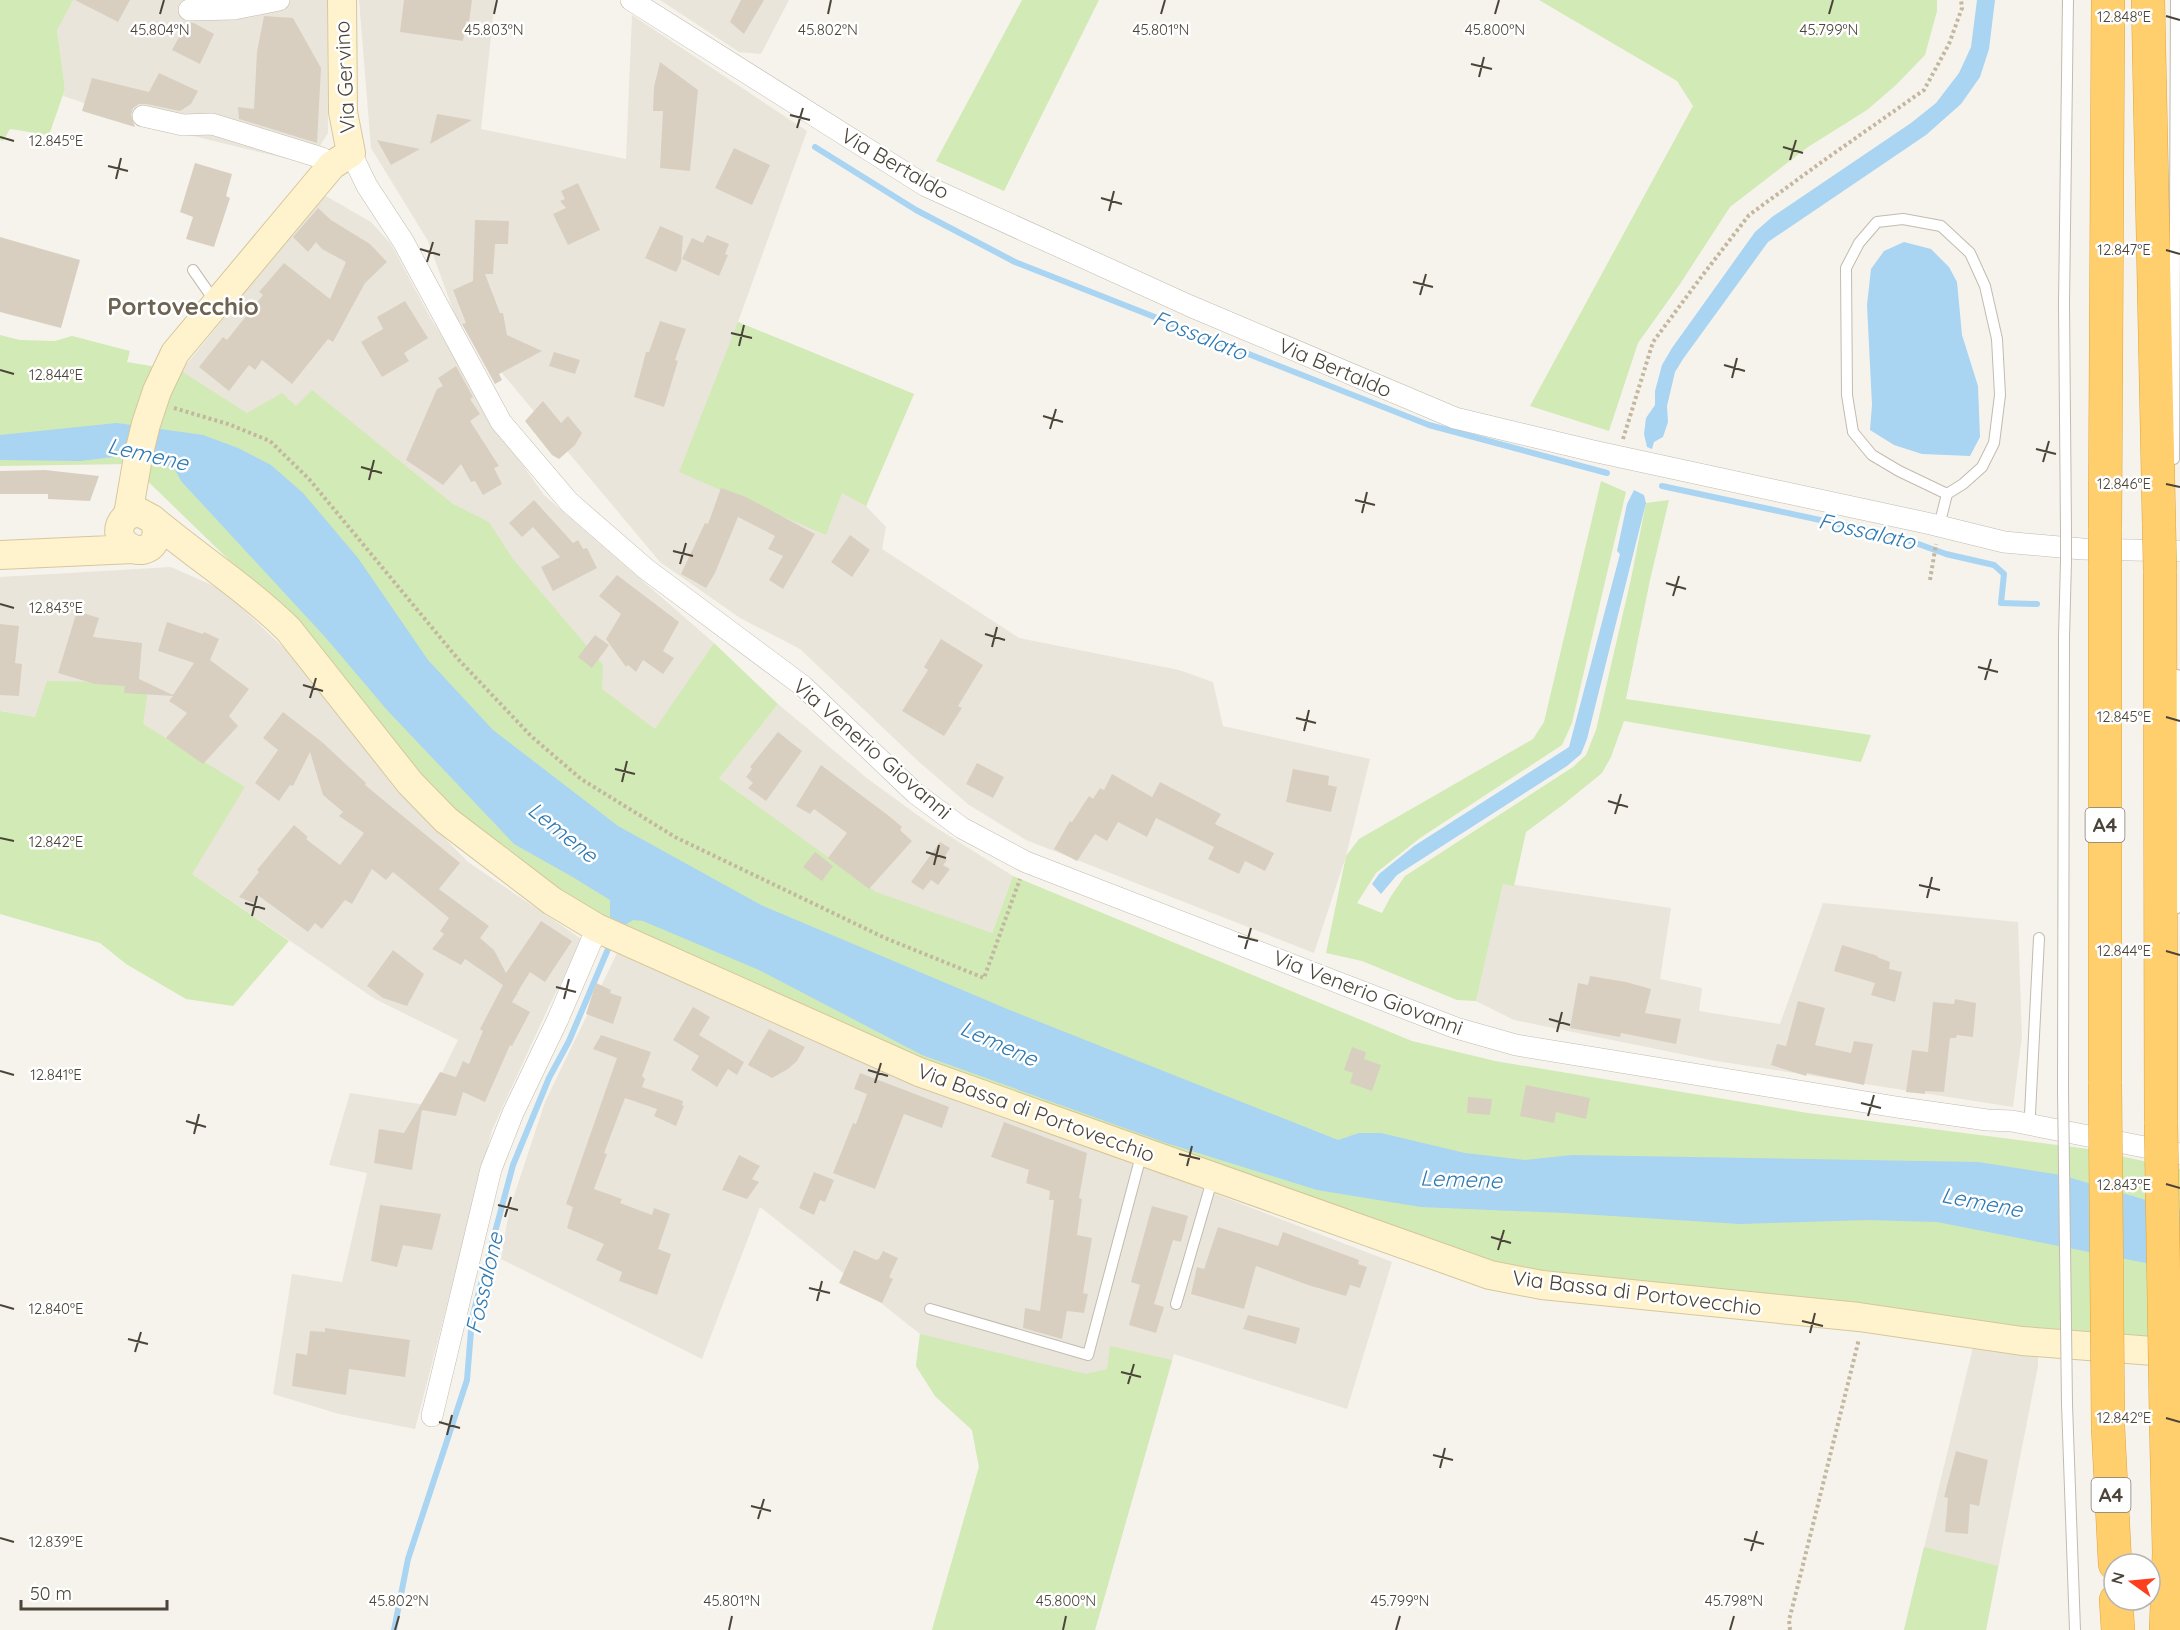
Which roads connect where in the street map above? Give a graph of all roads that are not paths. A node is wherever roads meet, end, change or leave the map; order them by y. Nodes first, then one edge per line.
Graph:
1 (279, 0) edge
2 (342, 0) edge
3 (631, 0) edge
4 (2068, 0) edge
5 (2108, 0) edge
6 (2148, 0) edge
7 (2176, 0) edge
8 (189, 10) dead end
9 (143, 116) dead end
10 (342, 159) junction
11 (194, 270) dead end
12 (216, 303) junction
13 (2174, 466) dead end
14 (1947, 494) junction
15 (138, 518) junction
16 (1938, 534) junction
17 (2169, 548) edge
18 (139, 549) junction
19 (87, 550) junction
20 (193, 553) junction
21 (0, 555) edge
22 (2176, 659) dead end
23 (2177, 916) dead end
24 (610, 933) junction
25 (2040, 938) dead end
26 (2028, 1125) junction
27 (2173, 1146) edge
28 (1142, 1151) junction
29 (1213, 1176) junction
30 (1176, 1304) dead end
31 (930, 1309) dead end
32 (2176, 1311) dead end
33 (2180, 1353) edge
34 (432, 1416) dead end
35 (2171, 1417) junction
36 (2179, 1510) edge
37 (2114, 1552) edge
38 (2117, 1612) edge
39 (2075, 1630) edge
40 (2118, 1630) edge
41 (2166, 1630) edge

1 - 8 street
2 - 10 street, Via Gervino
3 - 16 street, Via Bertaldo
4 - 39 lane, bridge
5 - 37 highway, A4, bridge
6 - 17 highway
7 - 13 lane
9 - 10 street
10 - 12 street
10 - 26 street, Via Venerio Giovanni
11 - 12 lane
12 - 15 street
14 - 14 lane
14 - 16 lane
15 - 18 street
15 - 19 street
15 - 20 street, Via Bassa di Portovecchio
16 - 17 street, Via Bertaldo
17 - 27 highway
18 - 19 street
18 - 20 street
19 - 21 street
20 - 24 street, Via Bassa di Portovecchio
22 - 23 lane
24 - 28 street, Via Bassa di Portovecchio
24 - 34 street
25 - 26 lane
26 - 27 street, Via Venerio Giovanni
27 - 35 highway, bridge
28 - 29 street, Via Bassa di Portovecchio
28 - 31 lane
29 - 30 lane
29 - 33 street, Via Bassa di Portovecchio
32 - 35 lane
35 - 36 lane
35 - 41 highway
38 - 40 highway

